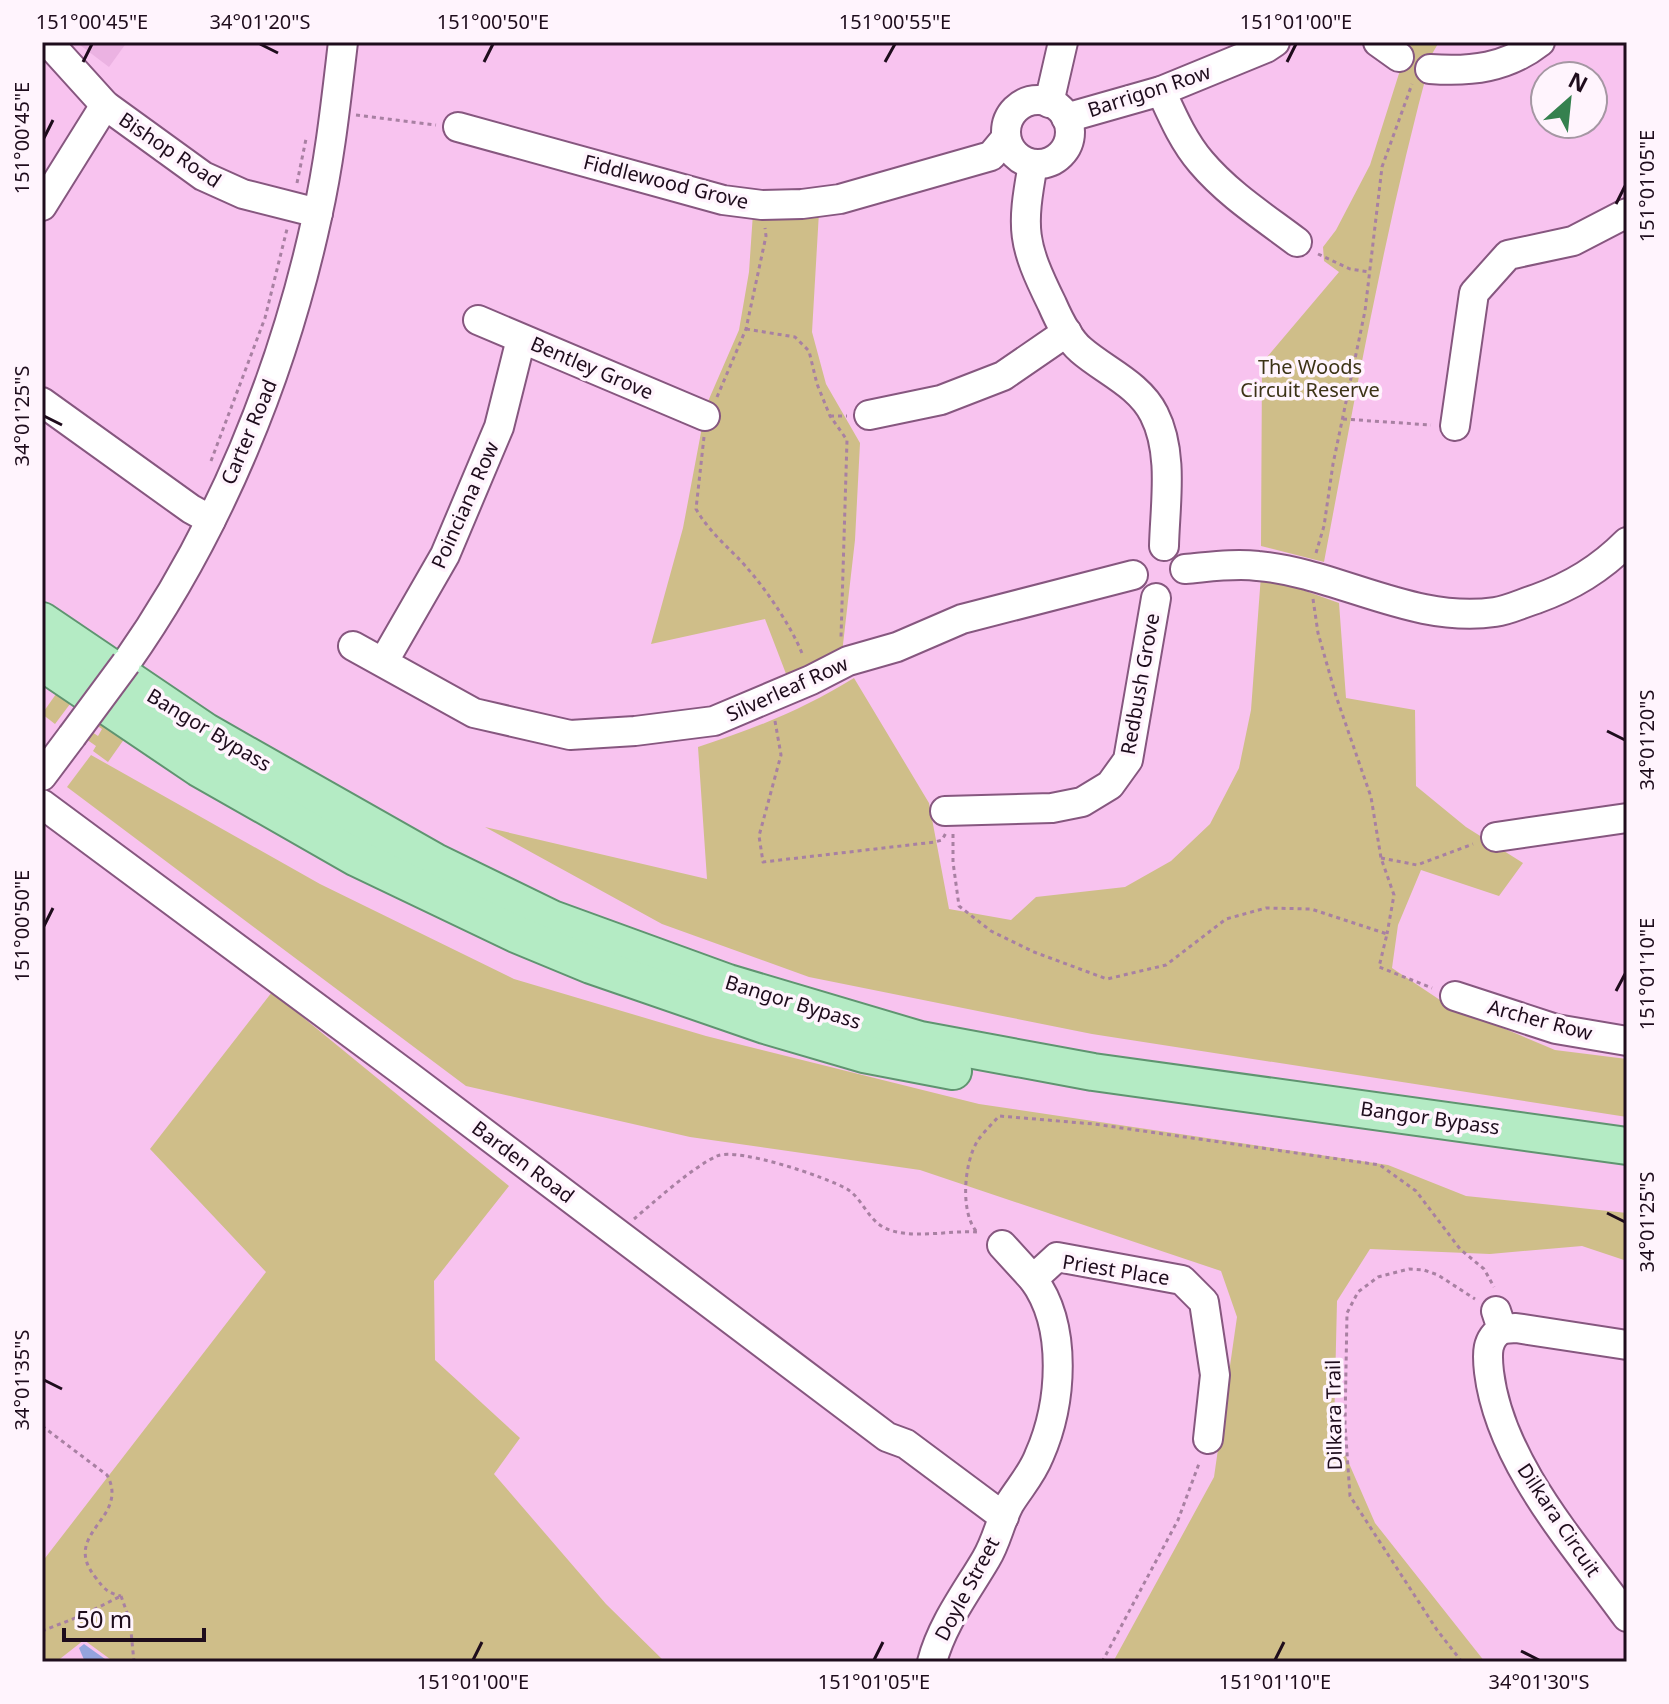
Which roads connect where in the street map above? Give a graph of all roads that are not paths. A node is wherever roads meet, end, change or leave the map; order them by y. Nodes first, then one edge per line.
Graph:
1 (48, 42) edge
2 (343, 42) edge
3 (1063, 42) edge
4 (1275, 42) edge
5 (1540, 42) edge
6 (1406, 61) edge
7 (1161, 91) junction
8 (105, 105) junction
9 (1058, 110) junction
10 (458, 127) dead end
11 (1006, 138) junction
12 (1033, 164) junction
13 (42, 206) edge
14 (318, 213) junction
15 (1627, 213) edge
16 (1297, 242) road end
17 (478, 320) dead end
18 (1067, 332) junction
19 (521, 339) junction
20 (42, 402) edge
21 (869, 415) dead end
22 (705, 416) road end
23 (1455, 426) road end
24 (211, 520) junction
25 (1627, 542) edge
26 (1164, 546) junction
27 (1185, 569) junction
28 (1133, 575) junction
29 (1156, 598) junction
30 (42, 621) edge
31 (353, 646) dead end
32 (384, 661) junction
33 (42, 662) edge
34 (42, 776) edge
35 (42, 804) edge
36 (949, 811) road end
37 (1627, 818) edge
38 (1496, 837) road end
39 (1455, 996) road end
40 (1627, 1041) edge
41 (1627, 1146) edge
42 (1627, 1170) edge
43 (1002, 1245) road end
44 (1033, 1279) junction
45 (1627, 1345) edge
46 (1208, 1439) road end
47 (1004, 1517) junction
48 (1627, 1617) edge
49 (932, 1662) edge

1 - 8 street, Bishop Road
2 - 14 street, Carter Road
3 - 9 street
4 - 7 street, Barrigon Row
5 - 6 street
7 - 9 street, Barrigon Row
7 - 16 street
8 - 13 street
8 - 14 street, Bishop Road
9 - 11 street
9 - 12 street
10 - 11 street, Fiddlewood Grove
11 - 12 street
12 - 18 street
14 - 24 street, Carter Road
15 - 23 street
17 - 19 street, Bentley Grove
18 - 21 street
18 - 26 street
19 - 22 street, Bentley Grove
19 - 32 street, Poinciana Row
20 - 24 street
24 - 34 street, Carter Road, bridge
25 - 27 street
26 - 27 street
26 - 28 street
27 - 29 street
28 - 29 street
28 - 32 street, Silverleaf Row
29 - 36 street, Redbush Grove
30 - 41 main road, Bangor Bypass
31 - 32 street, Silverleaf Row
33 - 42 main road, Bangor Bypass
35 - 47 street, Barden Road
37 - 38 street
39 - 40 street, Archer Row
43 - 44 street, Priest Place
44 - 46 street, Priest Place
44 - 47 street, Priest Place
45 - 48 street, Dilkara Circuit
47 - 49 street, Doyle Street

